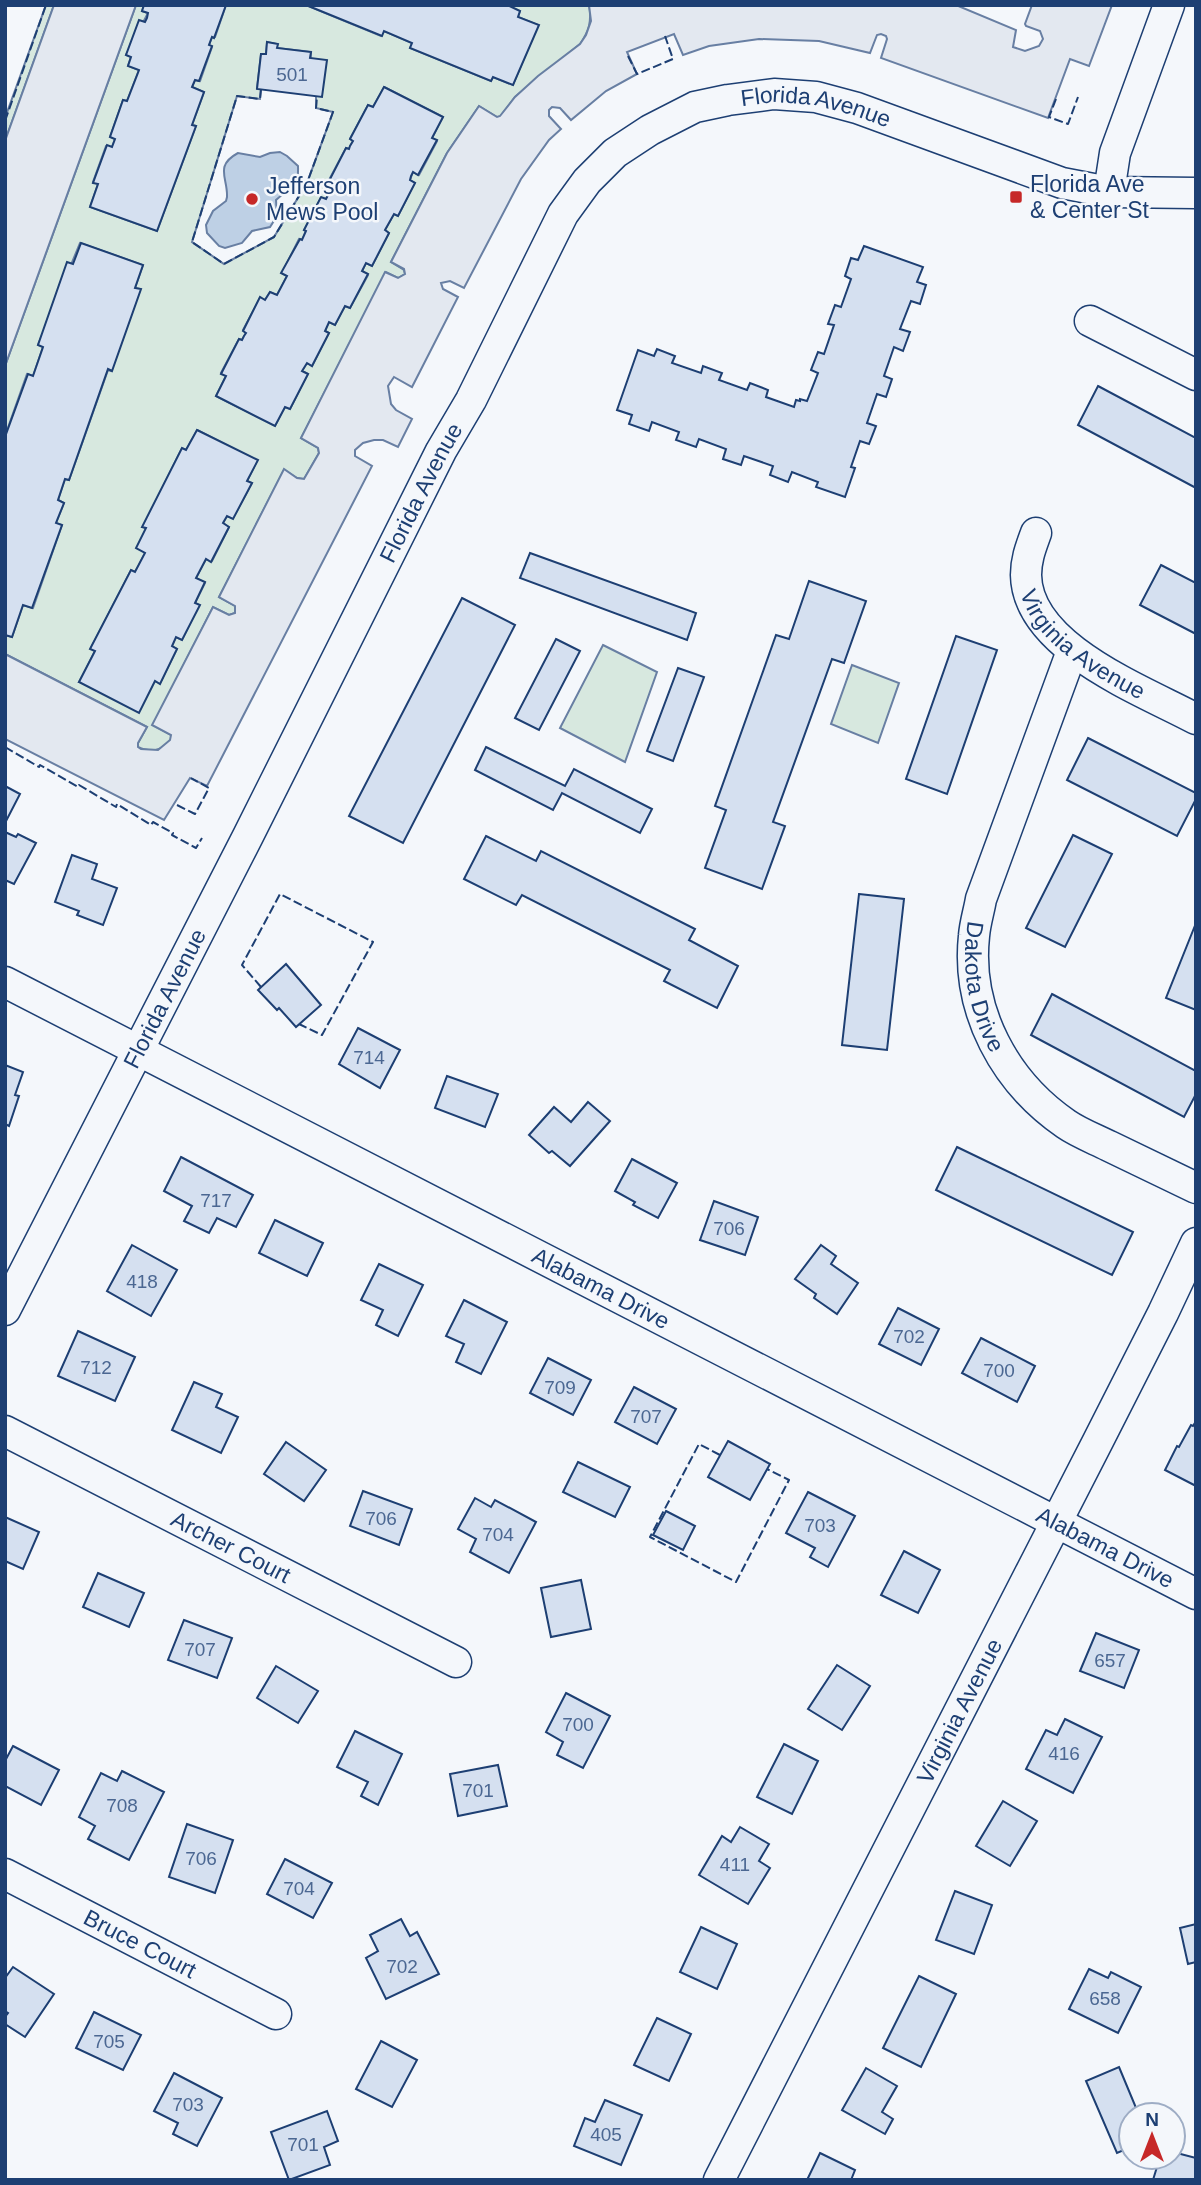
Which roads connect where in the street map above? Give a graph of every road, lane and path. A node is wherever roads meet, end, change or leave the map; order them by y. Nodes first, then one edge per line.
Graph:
1 (1168, 5) edge
2 (1108, 192) junction
3 (1196, 193) edge
4 (1090, 321) dead end
5 (1196, 375) edge
6 (1036, 533) dead end
7 (1072, 651) junction
8 (1196, 719) edge
9 (5, 982) edge
10 (138, 1050) junction
11 (1196, 1188) edge
12 (1196, 1243) edge
13 (5, 1310) edge
14 (5, 1431) edge
15 (1057, 1522) junction
16 (1196, 1594) edge
17 (456, 1662) dead end
18 (5, 1874) edge
19 (276, 2014) dead end
20 (719, 2180) edge

1 - 2 street
2 - 3 street, Florida Avenue
2 - 10 street, Florida Avenue
4 - 5 street
6 - 7 street, Virginia Avenue
7 - 8 street, Virginia Avenue
7 - 11 street, Dakota Drive
9 - 10 street, Alabama Drive
10 - 13 street, Florida Avenue
10 - 15 street, Alabama Drive
12 - 15 street, Virginia Avenue
14 - 17 street, Archer Court
15 - 16 street, Alabama Drive
15 - 20 street, Virginia Avenue
18 - 19 street, Bruce Court

